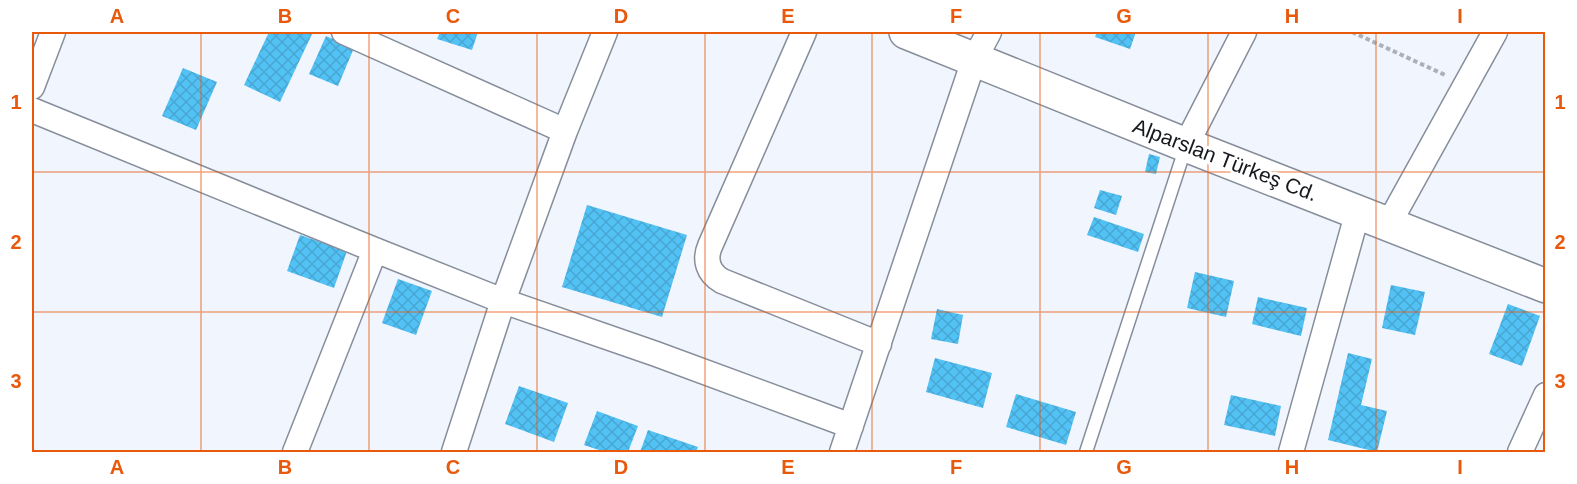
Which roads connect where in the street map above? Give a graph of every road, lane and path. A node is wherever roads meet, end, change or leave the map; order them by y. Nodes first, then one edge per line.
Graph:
1 (53, 32) edge
2 (344, 32) edge
3 (606, 32) edge
4 (804, 32) edge
5 (906, 32) edge
6 (989, 32) edge
7 (1244, 32) edge
8 (1354, 32) edge
9 (1495, 32) edge
10 (974, 60) junction
11 (1465, 85) junction
12 (32, 87) edge
13 (32, 110) edge
14 (565, 132) junction
15 (1186, 145) junction
16 (1358, 212) junction
17 (1388, 225) junction
18 (375, 250) junction
19 (1545, 286) edge
20 (503, 301) junction
21 (879, 344) junction
22 (1545, 394) edge
23 (851, 426) junction
24 (295, 453) edge
25 (454, 453) edge
26 (842, 453) edge
27 (1086, 453) edge
28 (1291, 453) edge
29 (1520, 453) edge

1 - 12 street
2 - 14 street
3 - 14 street
4 - 21 street
5 - 10 street, Alparslan Türkeş Cd.
6 - 10 street
7 - 15 street
8 - 11 path
9 - 11 street
10 - 15 street, Alparslan Türkeş Cd.
10 - 21 street
11 - 17 street
13 - 18 street
14 - 20 street
15 - 16 street, Alparslan Türkeş Cd.
15 - 27 lane
16 - 17 street, Alparslan Türkeş Cd.
16 - 28 street
17 - 19 street, Alparslan Türkeş Cd.
18 - 20 street
18 - 24 street
20 - 23 street
20 - 25 street
21 - 23 street
22 - 29 street
23 - 26 street

